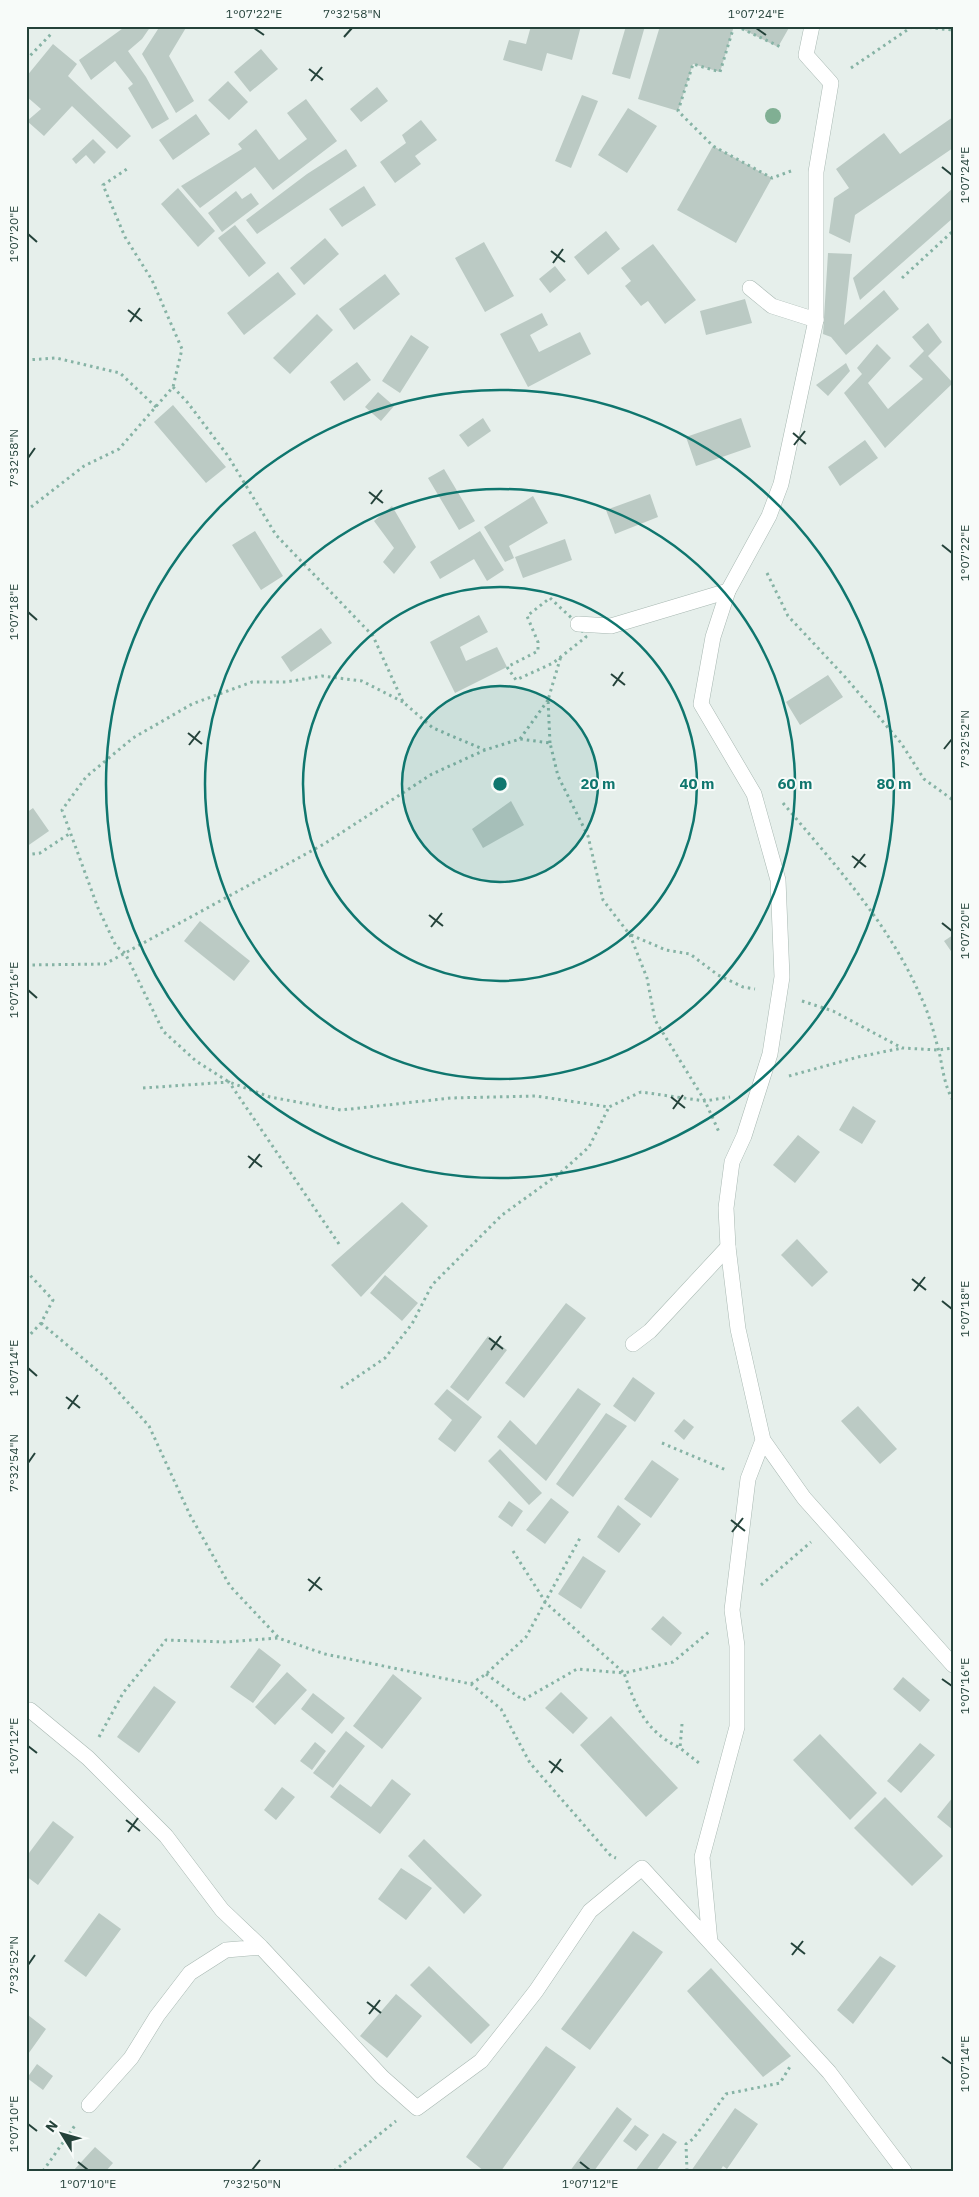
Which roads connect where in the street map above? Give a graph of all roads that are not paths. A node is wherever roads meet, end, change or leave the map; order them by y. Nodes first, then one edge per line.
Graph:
1 (812, 26) edge
2 (750, 288) dead end
3 (816, 320) junction
4 (728, 591) junction
5 (578, 624) road end
6 (728, 1247) junction
7 (633, 1344) dead end
8 (763, 1440) junction
9 (953, 1665) edge
10 (26, 1710) edge
11 (710, 1942) junction
12 (261, 1947) junction
13 (89, 2105) road end
14 (904, 2171) edge

1 - 3 street
2 - 3 street
3 - 4 street
4 - 5 street
4 - 6 street
6 - 7 street
6 - 8 street
8 - 9 street
8 - 11 street
10 - 12 street
11 - 12 street
11 - 14 street
12 - 13 street

